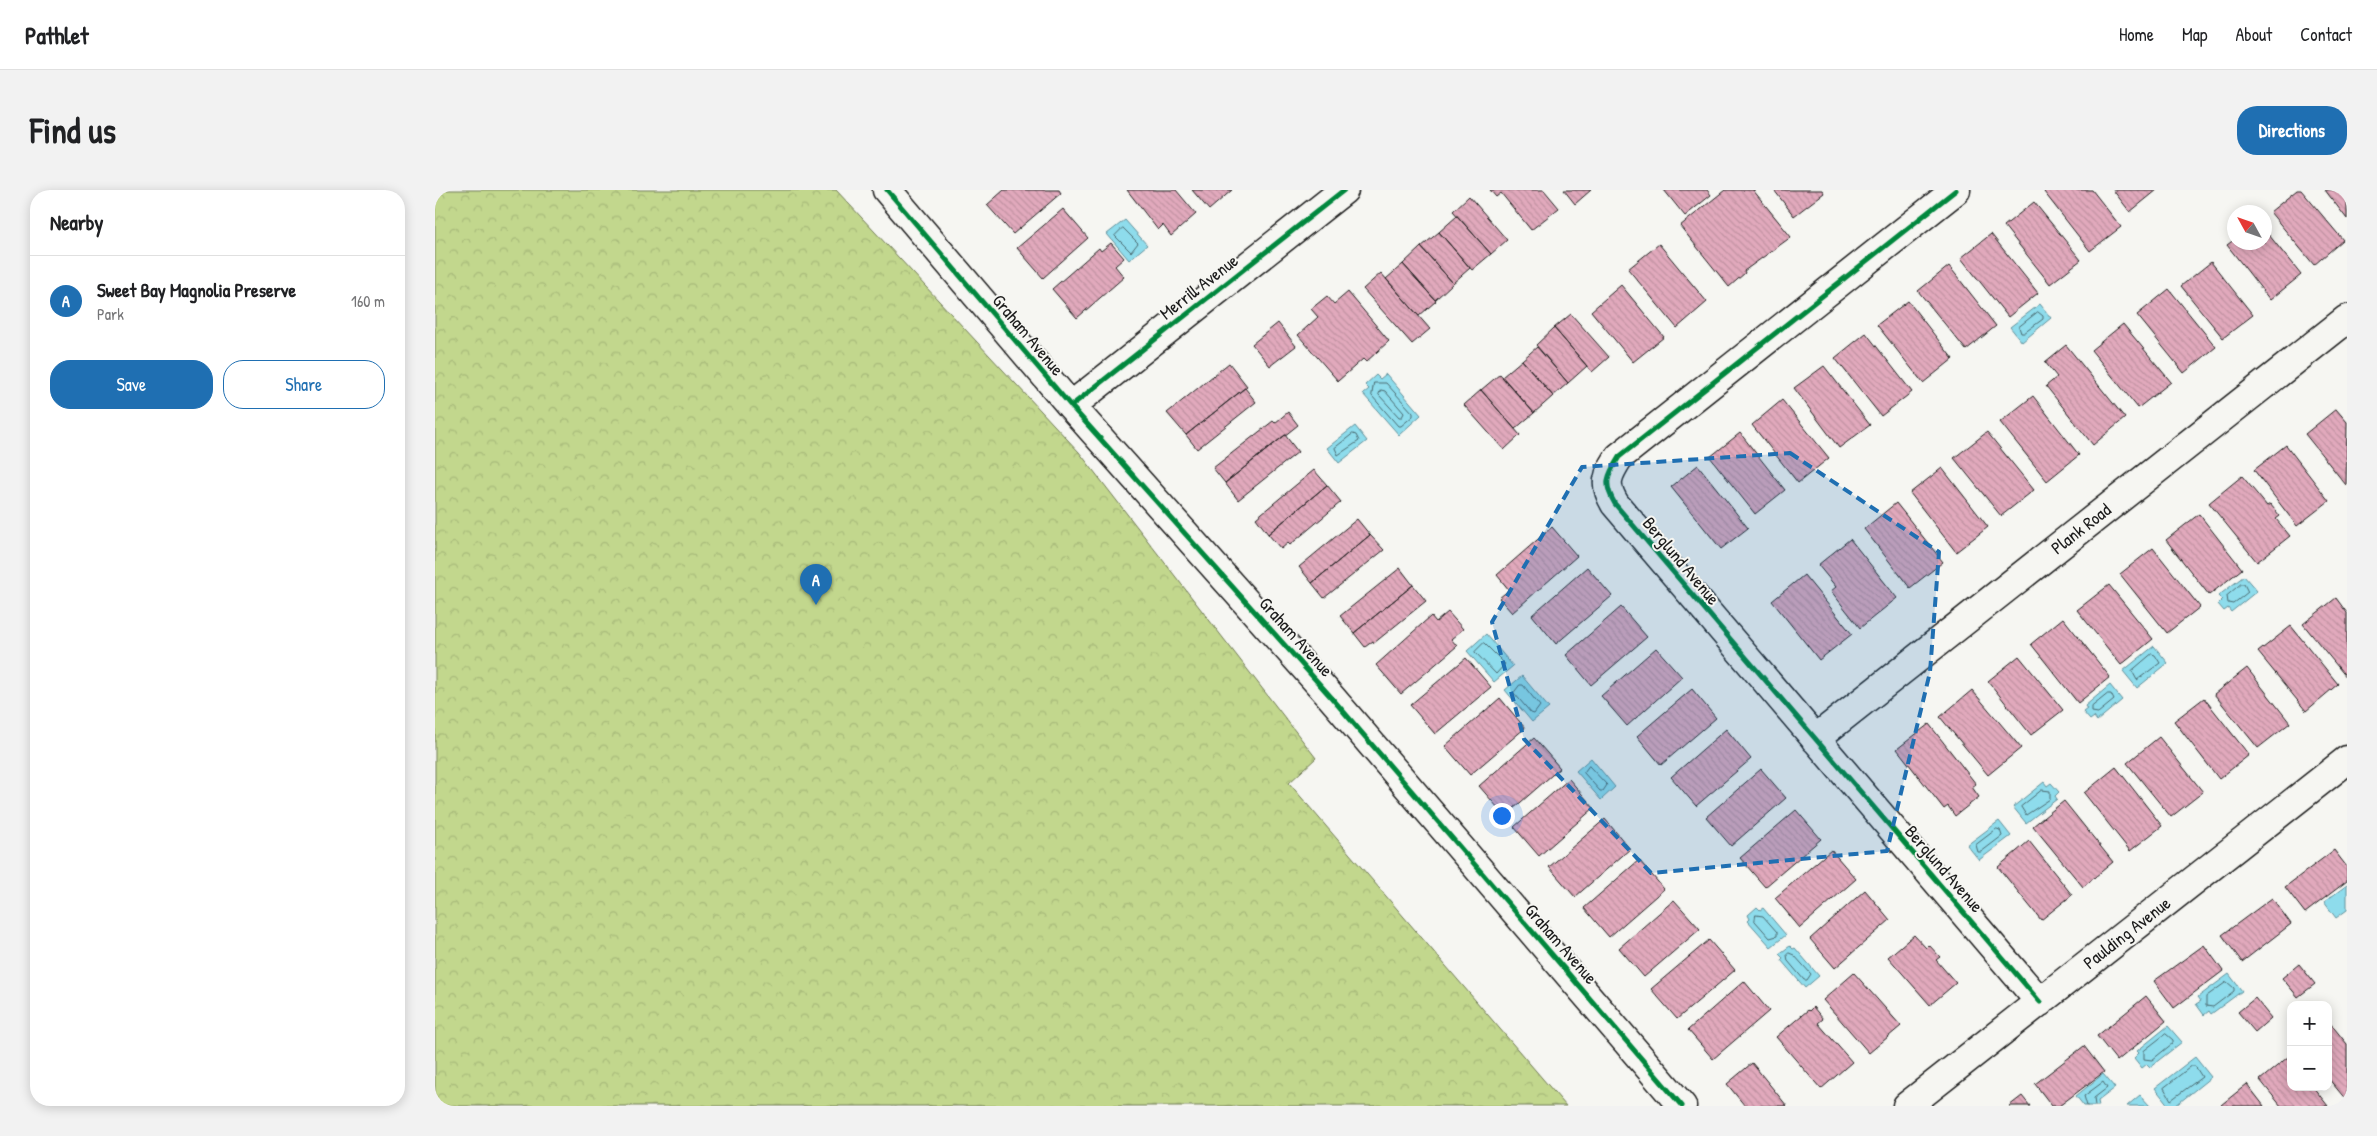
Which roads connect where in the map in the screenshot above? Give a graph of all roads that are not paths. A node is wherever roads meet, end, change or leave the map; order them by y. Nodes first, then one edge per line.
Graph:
1 (887, 190) edge
2 (1344, 190) edge
3 (1956, 190) edge
4 (2347, 319) edge
5 (1071, 406) junction
6 (1815, 739) junction
7 (2347, 760) edge
8 (2040, 1002) junction
9 (1682, 1106) edge
10 (1907, 1106) edge

1 - 5 street, Graham Avenue
2 - 5 street, Merrill Avenue
3 - 6 street, Berglund Avenue
4 - 6 street, Plank Road
5 - 9 street, Graham Avenue
6 - 8 street, Berglund Avenue
7 - 8 street, Paulding Avenue
8 - 10 street, Paulding Avenue

